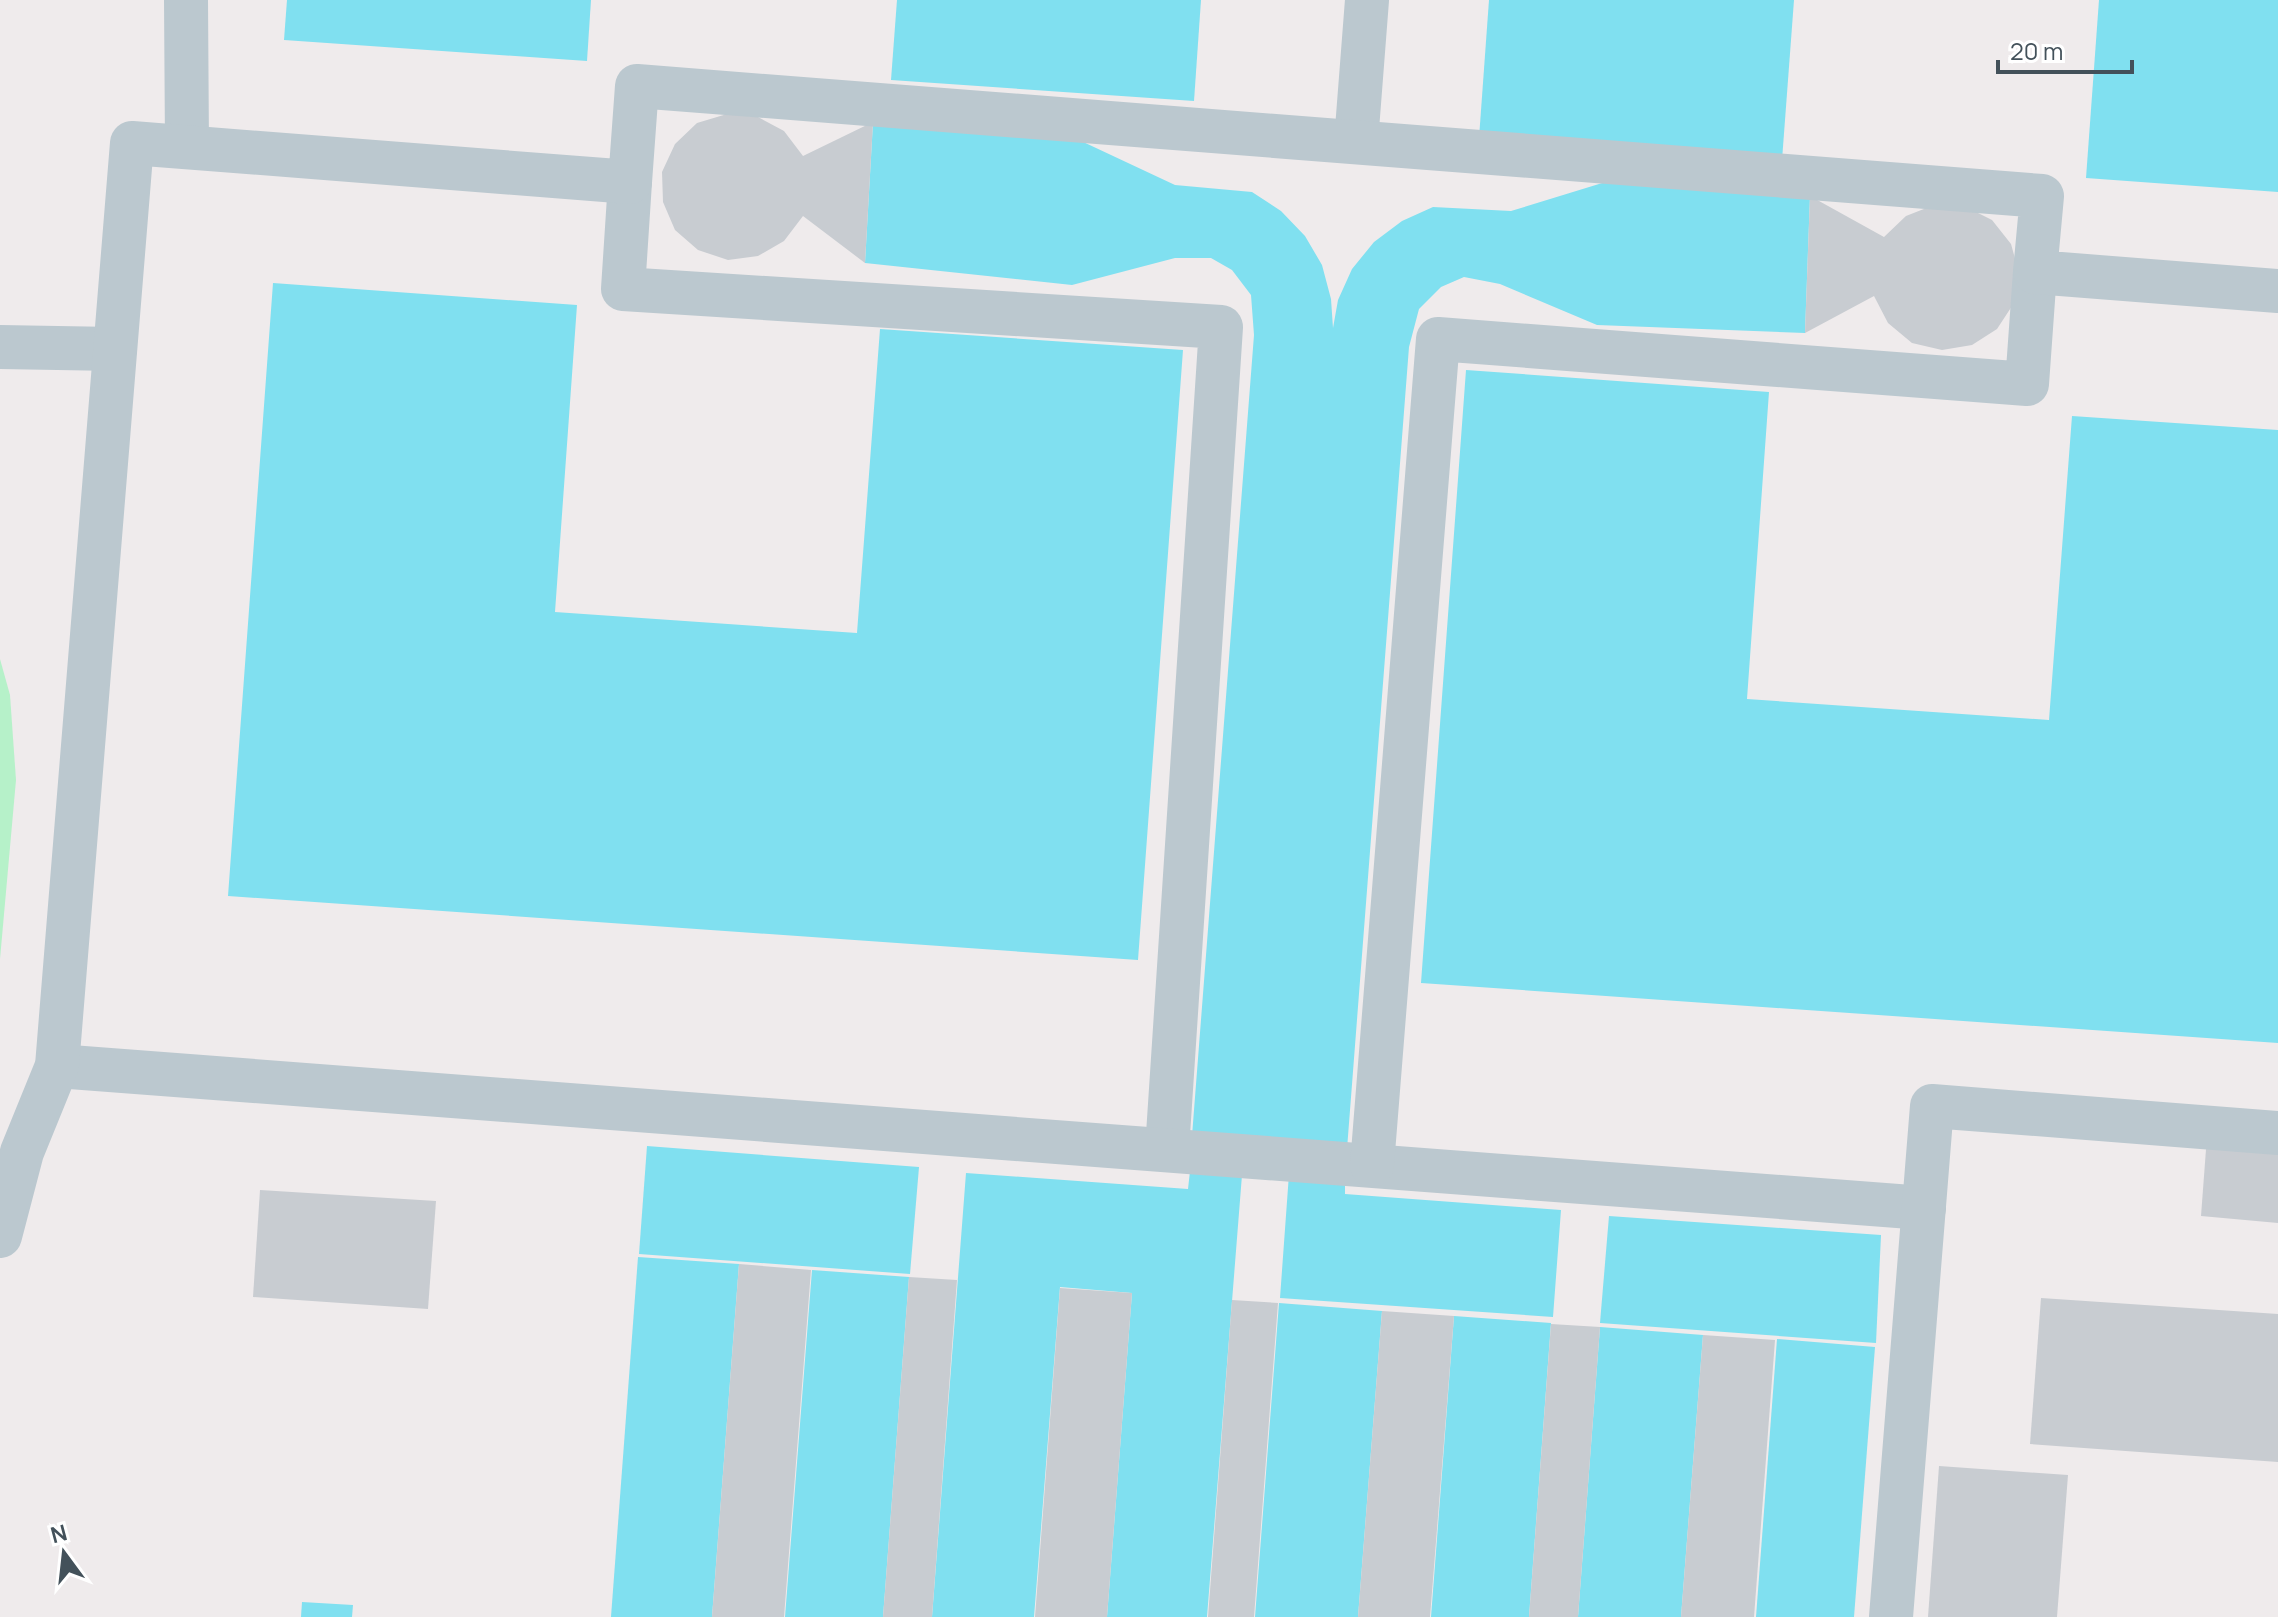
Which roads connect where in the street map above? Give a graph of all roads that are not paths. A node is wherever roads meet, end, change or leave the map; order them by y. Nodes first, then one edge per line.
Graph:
1 (186, 0) edge
2 (1367, 0) edge
3 (1356, 142) junction
4 (187, 147) junction
5 (630, 182) junction
6 (2035, 272) junction
7 (2278, 291) edge
8 (0, 347) edge
9 (115, 349) junction
10 (57, 1066) junction
11 (2278, 1133) edge
12 (1167, 1150) junction
13 (1372, 1165) junction
14 (1924, 1208) junction
15 (0, 1236) edge
16 (1891, 1617) edge

1 - 4 lane
2 - 3 lane
3 - 5 lane
3 - 6 lane
4 - 5 lane
4 - 9 lane
5 - 12 lane
6 - 7 lane
6 - 13 lane
8 - 9 lane
9 - 10 lane
10 - 12 lane
10 - 15 lane
11 - 14 lane
12 - 13 lane
13 - 14 lane
14 - 16 lane

